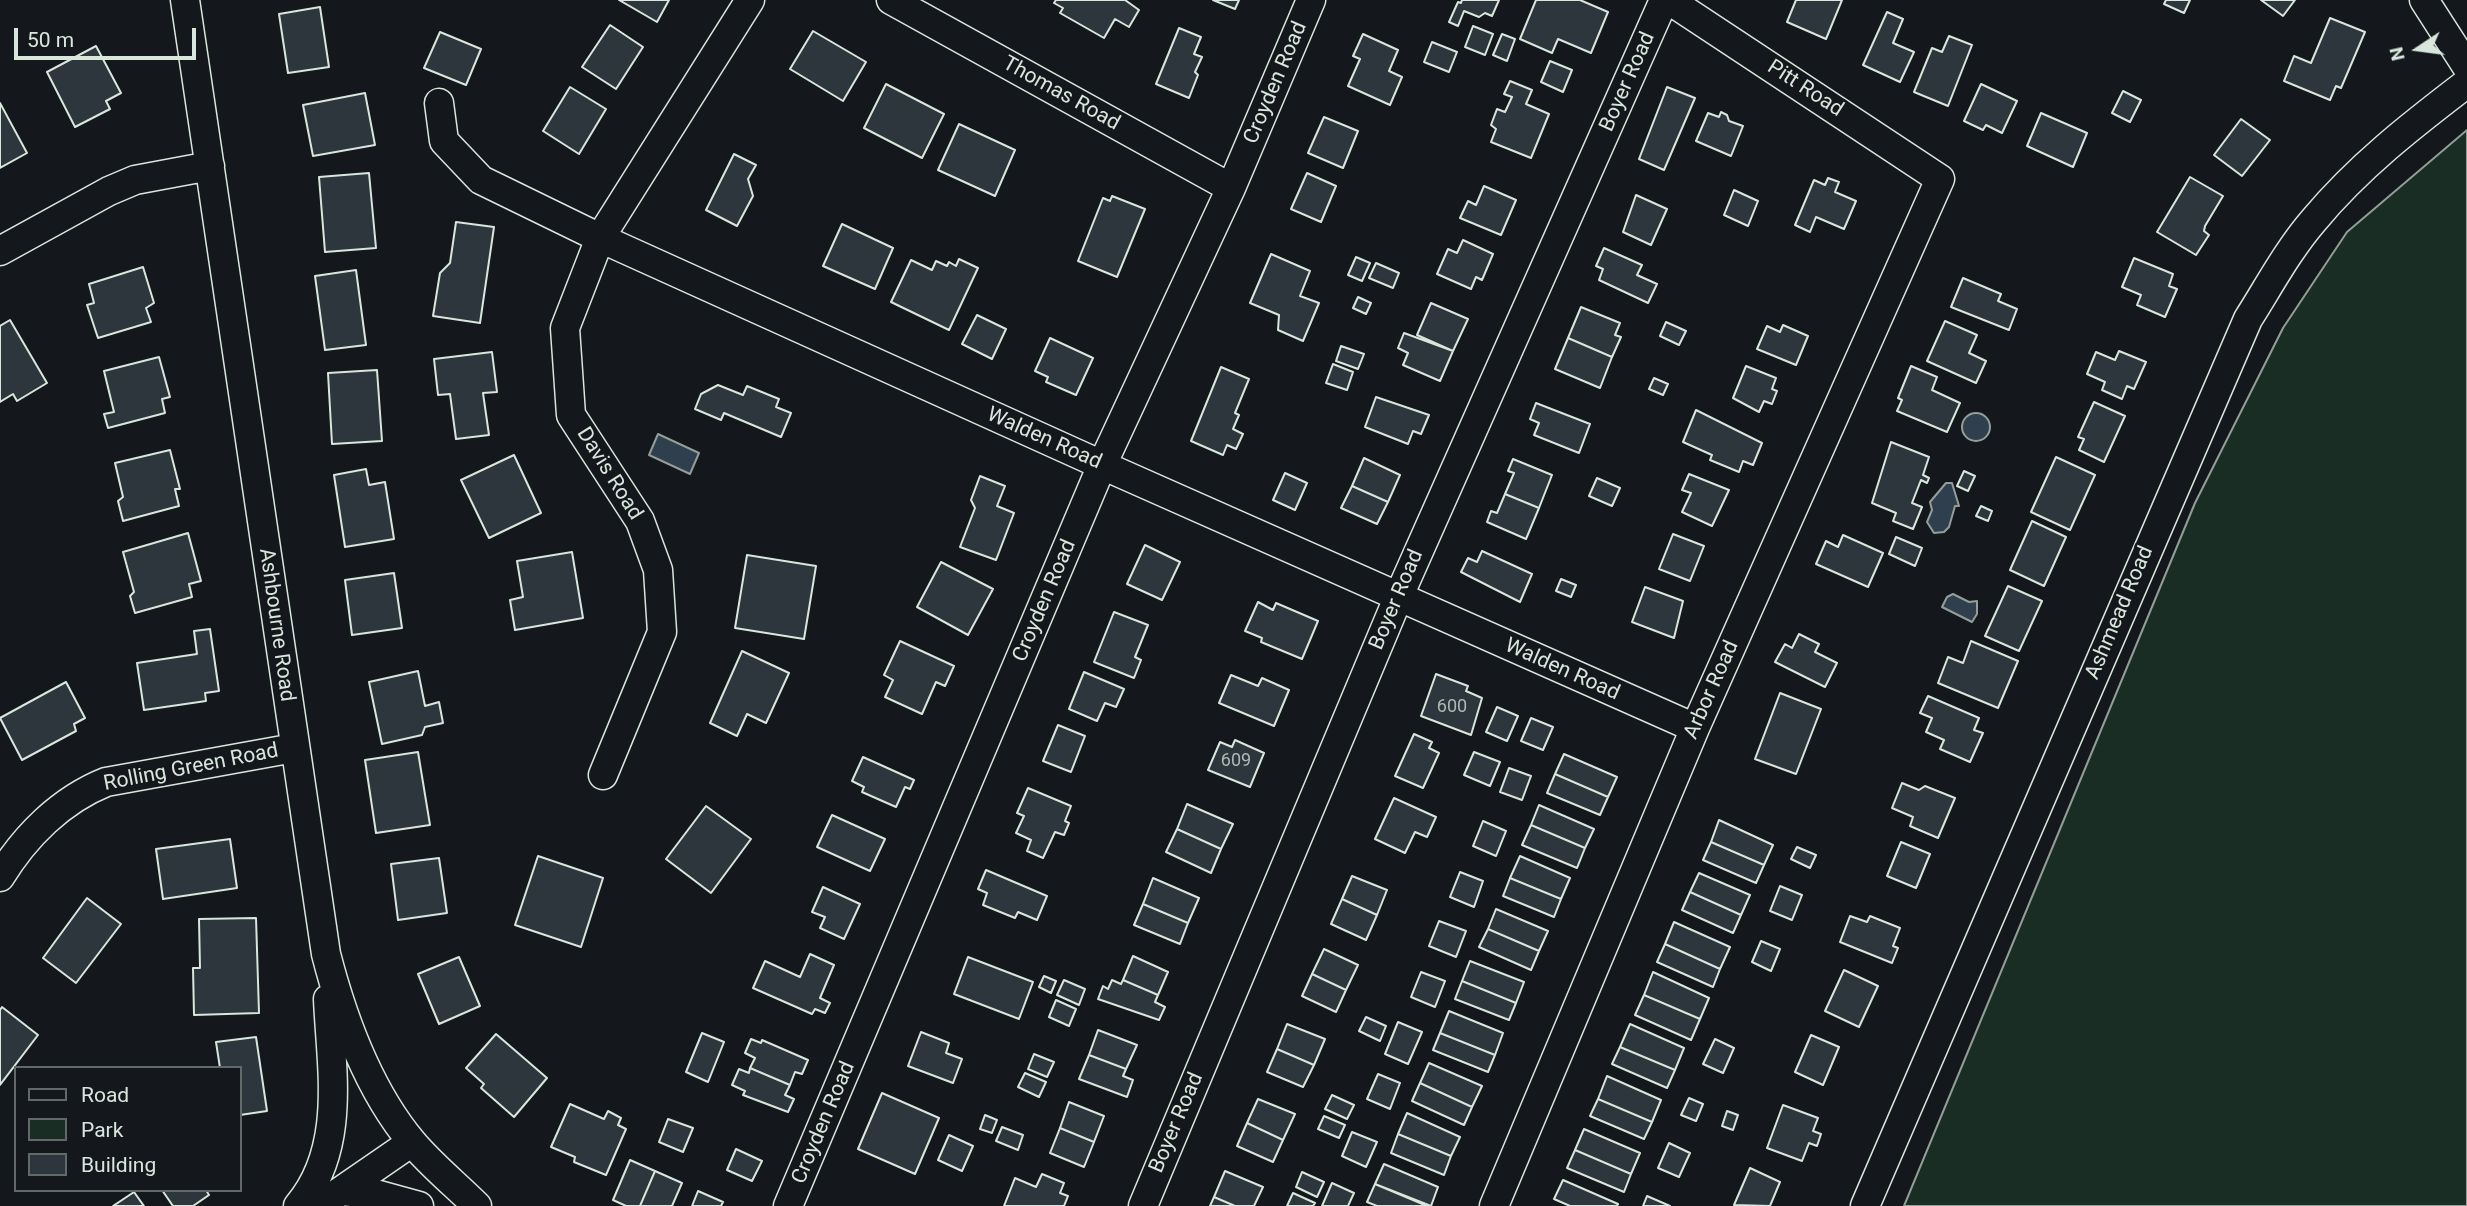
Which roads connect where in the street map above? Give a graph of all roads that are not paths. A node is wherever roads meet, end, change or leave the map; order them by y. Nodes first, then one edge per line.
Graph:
1 (185, 0) edge
2 (750, 0) edge
3 (891, 0) edge
4 (1311, 0) edge
5 (1667, 0) edge
6 (2424, 0) edge
7 (2467, 67) edge
8 (2467, 83) edge
9 (439, 103) dead end
10 (210, 166) junction
11 (1940, 179) joint
12 (1231, 188) junction
13 (600, 238) junction
14 (0, 251) edge
15 (1102, 465) junction
16 (1398, 598) junction
17 (1695, 728) junction
18 (294, 748) junction
19 (603, 775) dead end
20 (0, 877) edge
21 (326, 954) junction
22 (412, 1142) junction
23 (331, 1198) edge
24 (298, 1206) edge
25 (419, 1206) edge
26 (477, 1206) edge
27 (788, 1206) edge
28 (1143, 1206) edge
29 (1494, 1206) edge
30 (1865, 1206) edge

1 - 10 street, Ashbourne Road
2 - 13 street, Davis Road
3 - 12 street, Thomas Road
4 - 12 street, Croyden Road
5 - 11 street, Pitt Road
5 - 16 street, Boyer Road
6 - 7 street
8 - 30 street, Ashmead Road
9 - 13 street, Walden Road
10 - 14 street
10 - 18 street, Ashbourne Road
11 - 17 street, Arbor Road
12 - 15 street, Croyden Road
13 - 15 street, Walden Road
13 - 19 street, Davis Road
15 - 16 street, Walden Road
15 - 27 street, Croyden Road
16 - 17 street, Walden Road
16 - 28 street, Boyer Road
17 - 29 street, Arbor Road
18 - 20 street, Rolling Green Road
18 - 21 street, Ashbourne Road
21 - 22 street, Ashbourne Road
21 - 24 street
22 - 23 street
22 - 26 street, Ashbourne Road
23 - 25 street

